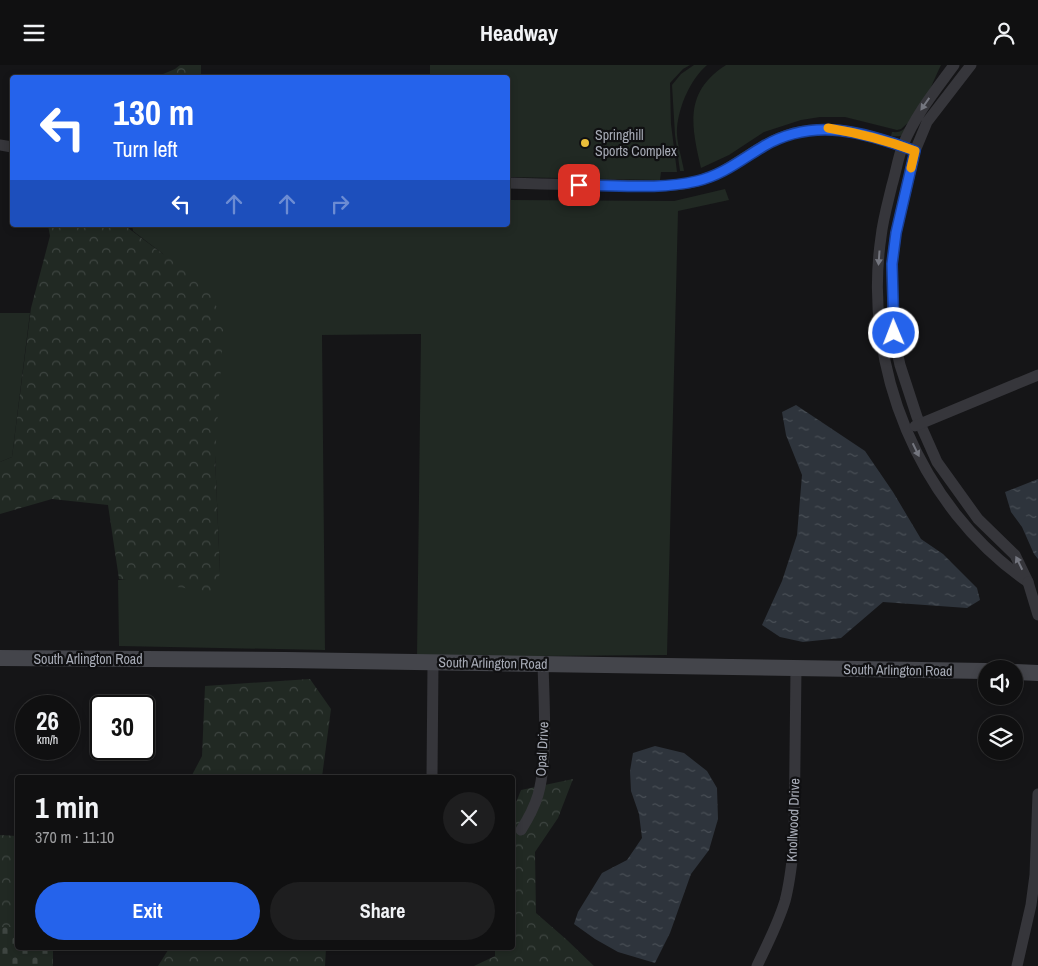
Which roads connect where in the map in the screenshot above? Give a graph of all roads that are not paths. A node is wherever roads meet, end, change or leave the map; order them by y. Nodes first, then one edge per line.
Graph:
1 (954, 65) edge
2 (971, 65) edge
3 (903, 146) junction
4 (915, 151) junction
5 (510, 183) edge
6 (1038, 375) edge
7 (920, 423) junction
8 (906, 430) junction
9 (1028, 582) junction
10 (1038, 615) edge
11 (0, 658) edge
12 (433, 663) junction
13 (543, 664) junction
14 (796, 668) junction
15 (978, 671) edge
16 (1023, 672) edge
17 (1038, 673) edge
18 (432, 775) edge
19 (1038, 794) edge
20 (521, 830) dead end
21 (757, 966) edge
22 (1017, 966) edge

1 -> 3 street
2 - 4 street
3 - 4 street
3 - 5 street
3 -> 8 street
4 - 7 street
6 - 7 street
7 - 8 street
9 -> 7 street
8 -> 9 street
9 - 10 street
11 - 12 main road, South Arlington Road
12 - 13 main road, South Arlington Road
12 - 18 street
13 - 14 main road, South Arlington Road
13 - 20 street, Opal Drive
14 - 15 main road, South Arlington Road
14 - 21 street, Knollwood Drive
16 - 17 main road
19 - 22 street

